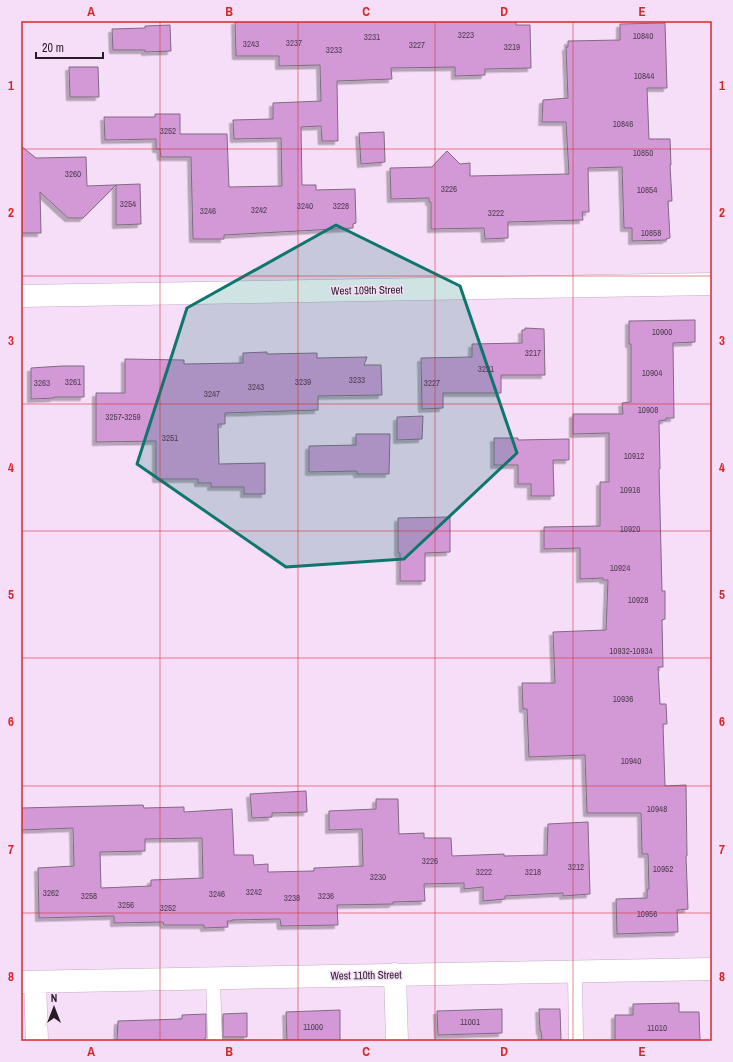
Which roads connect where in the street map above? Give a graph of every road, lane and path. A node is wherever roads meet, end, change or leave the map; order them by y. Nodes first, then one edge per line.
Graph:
1 (712, 284) edge
2 (21, 296) edge
3 (712, 969) edge
4 (575, 971) junction
5 (395, 974) junction
6 (213, 978) junction
7 (28, 982) edge
8 (37, 1041) edge
9 (214, 1041) edge
10 (397, 1041) edge
11 (576, 1041) edge

1 - 2 street, West 109th Street
3 - 4 street, West 110th Street
4 - 5 street, West 110th Street
4 - 11 lane
5 - 6 street, West 110th Street
5 - 10 street
6 - 7 street, West 110th Street
6 - 9 lane
7 - 8 street

